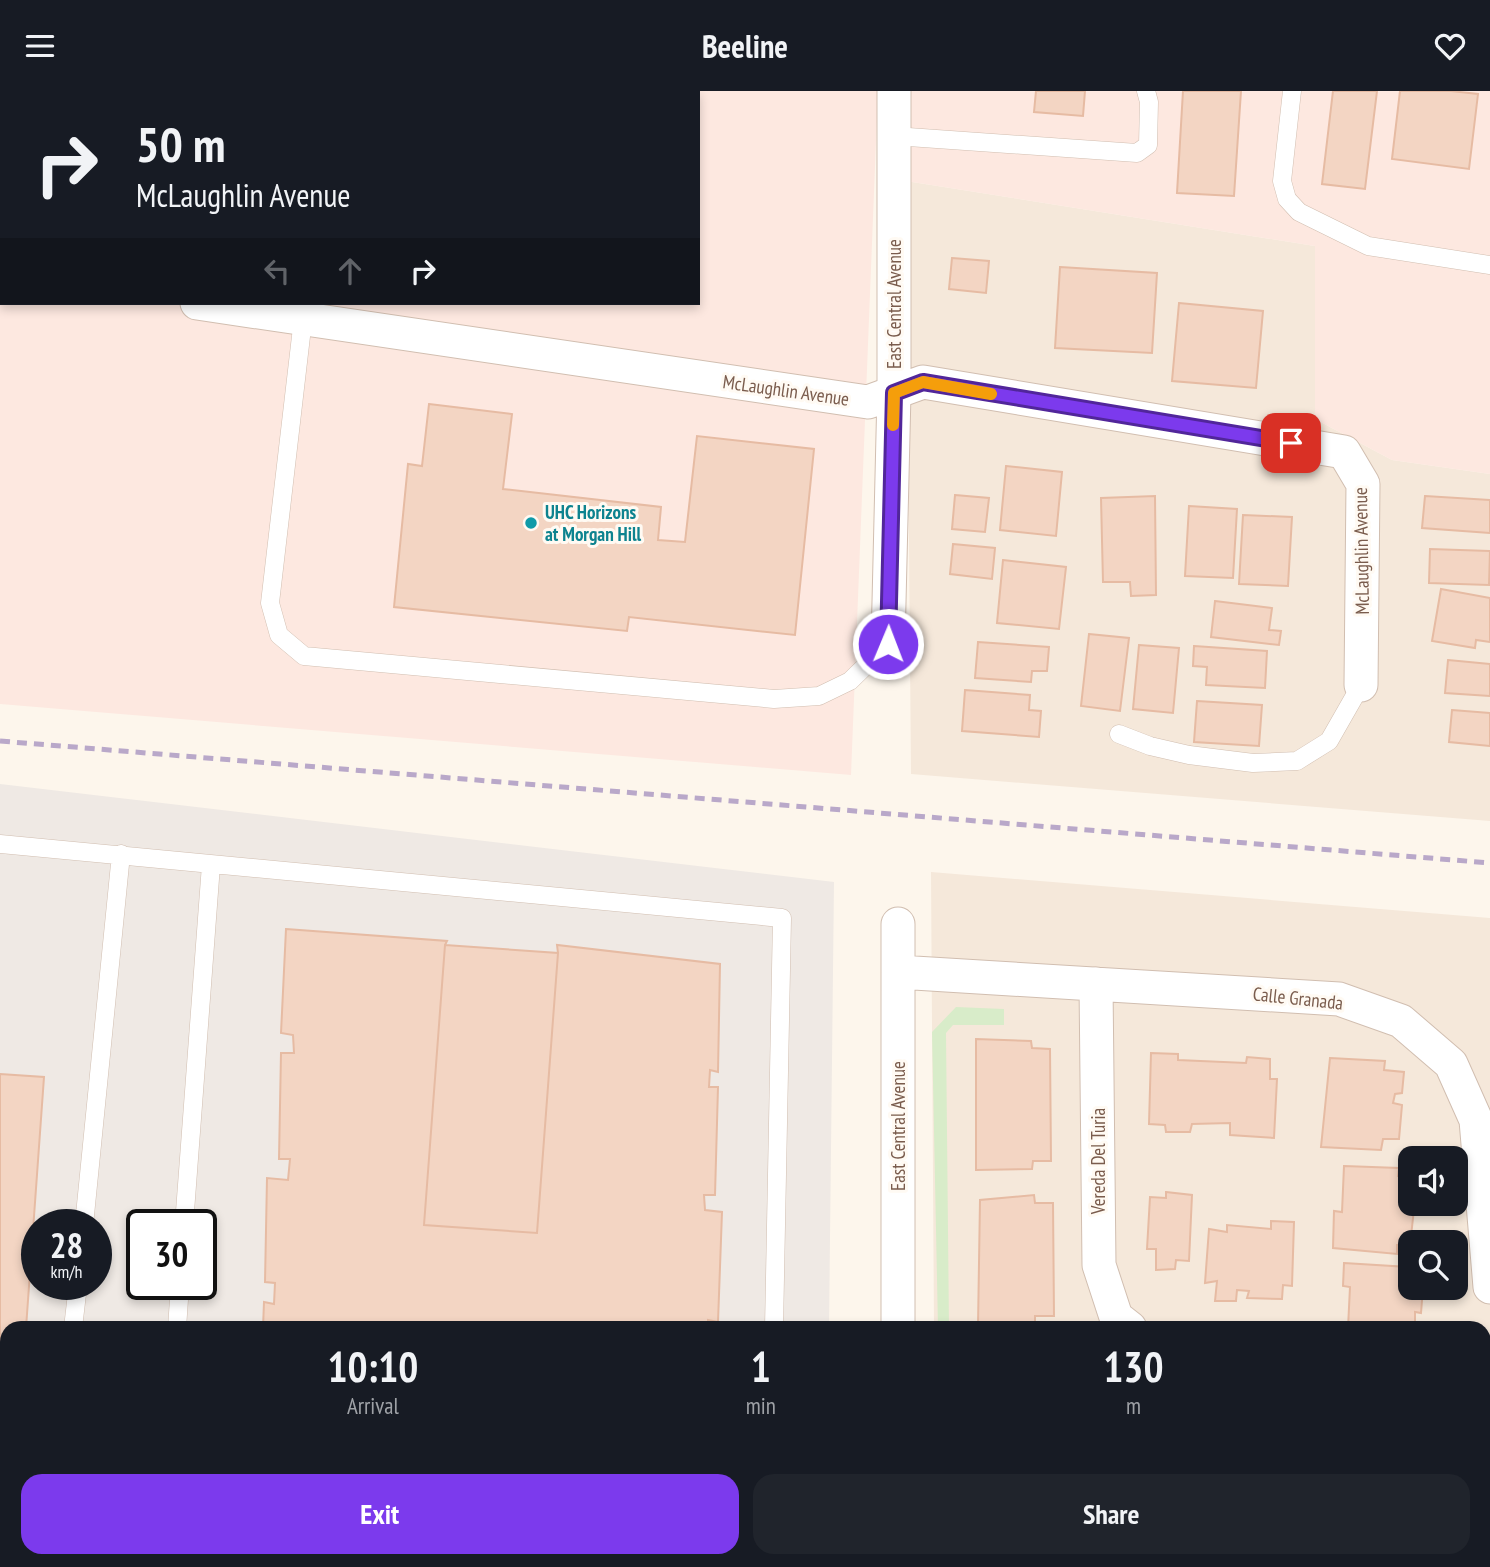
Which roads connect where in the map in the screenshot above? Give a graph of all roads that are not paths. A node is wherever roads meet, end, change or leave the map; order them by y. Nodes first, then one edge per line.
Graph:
1 (894, 91) edge
2 (1146, 91) edge
3 (1292, 91) edge
4 (894, 137) junction
5 (1490, 265) edge
6 (210, 305) edge
7 (303, 319) junction
8 (894, 393) junction
9 (888, 644) joint
10 (1361, 685) joint
11 (1119, 734) dead end
12 (0, 844) edge
13 (121, 854) junction
14 (212, 865) junction
15 (898, 924) dead end
16 (898, 972) junction
17 (1097, 984) junction
18 (86, 1209) edge
19 (185, 1209) edge
20 (1490, 1287) edge
21 (76, 1300) edge
22 (179, 1300) edge
23 (74, 1321) edge
24 (177, 1321) edge
25 (774, 1321) edge
26 (898, 1321) edge
27 (1121, 1321) edge

1 - 4 street, East Central Avenue
2 - 4 lane
3 - 5 lane
4 - 8 street, East Central Avenue
6 - 7 street, McLaughlin Avenue
7 - 8 street, McLaughlin Avenue
7 - 9 lane
8 - 9 street, East Central Avenue
8 - 10 street, McLaughlin Avenue
10 - 11 lane
12 - 13 lane
13 - 14 lane
13 - 18 lane
14 - 19 lane
14 - 25 lane
15 - 16 street, East Central Avenue
16 - 17 street, Calle Granada
16 - 26 street, East Central Avenue
17 - 20 street, Calle Granada
17 - 27 street, Vereda Del Turia
21 - 23 lane
22 - 24 lane

